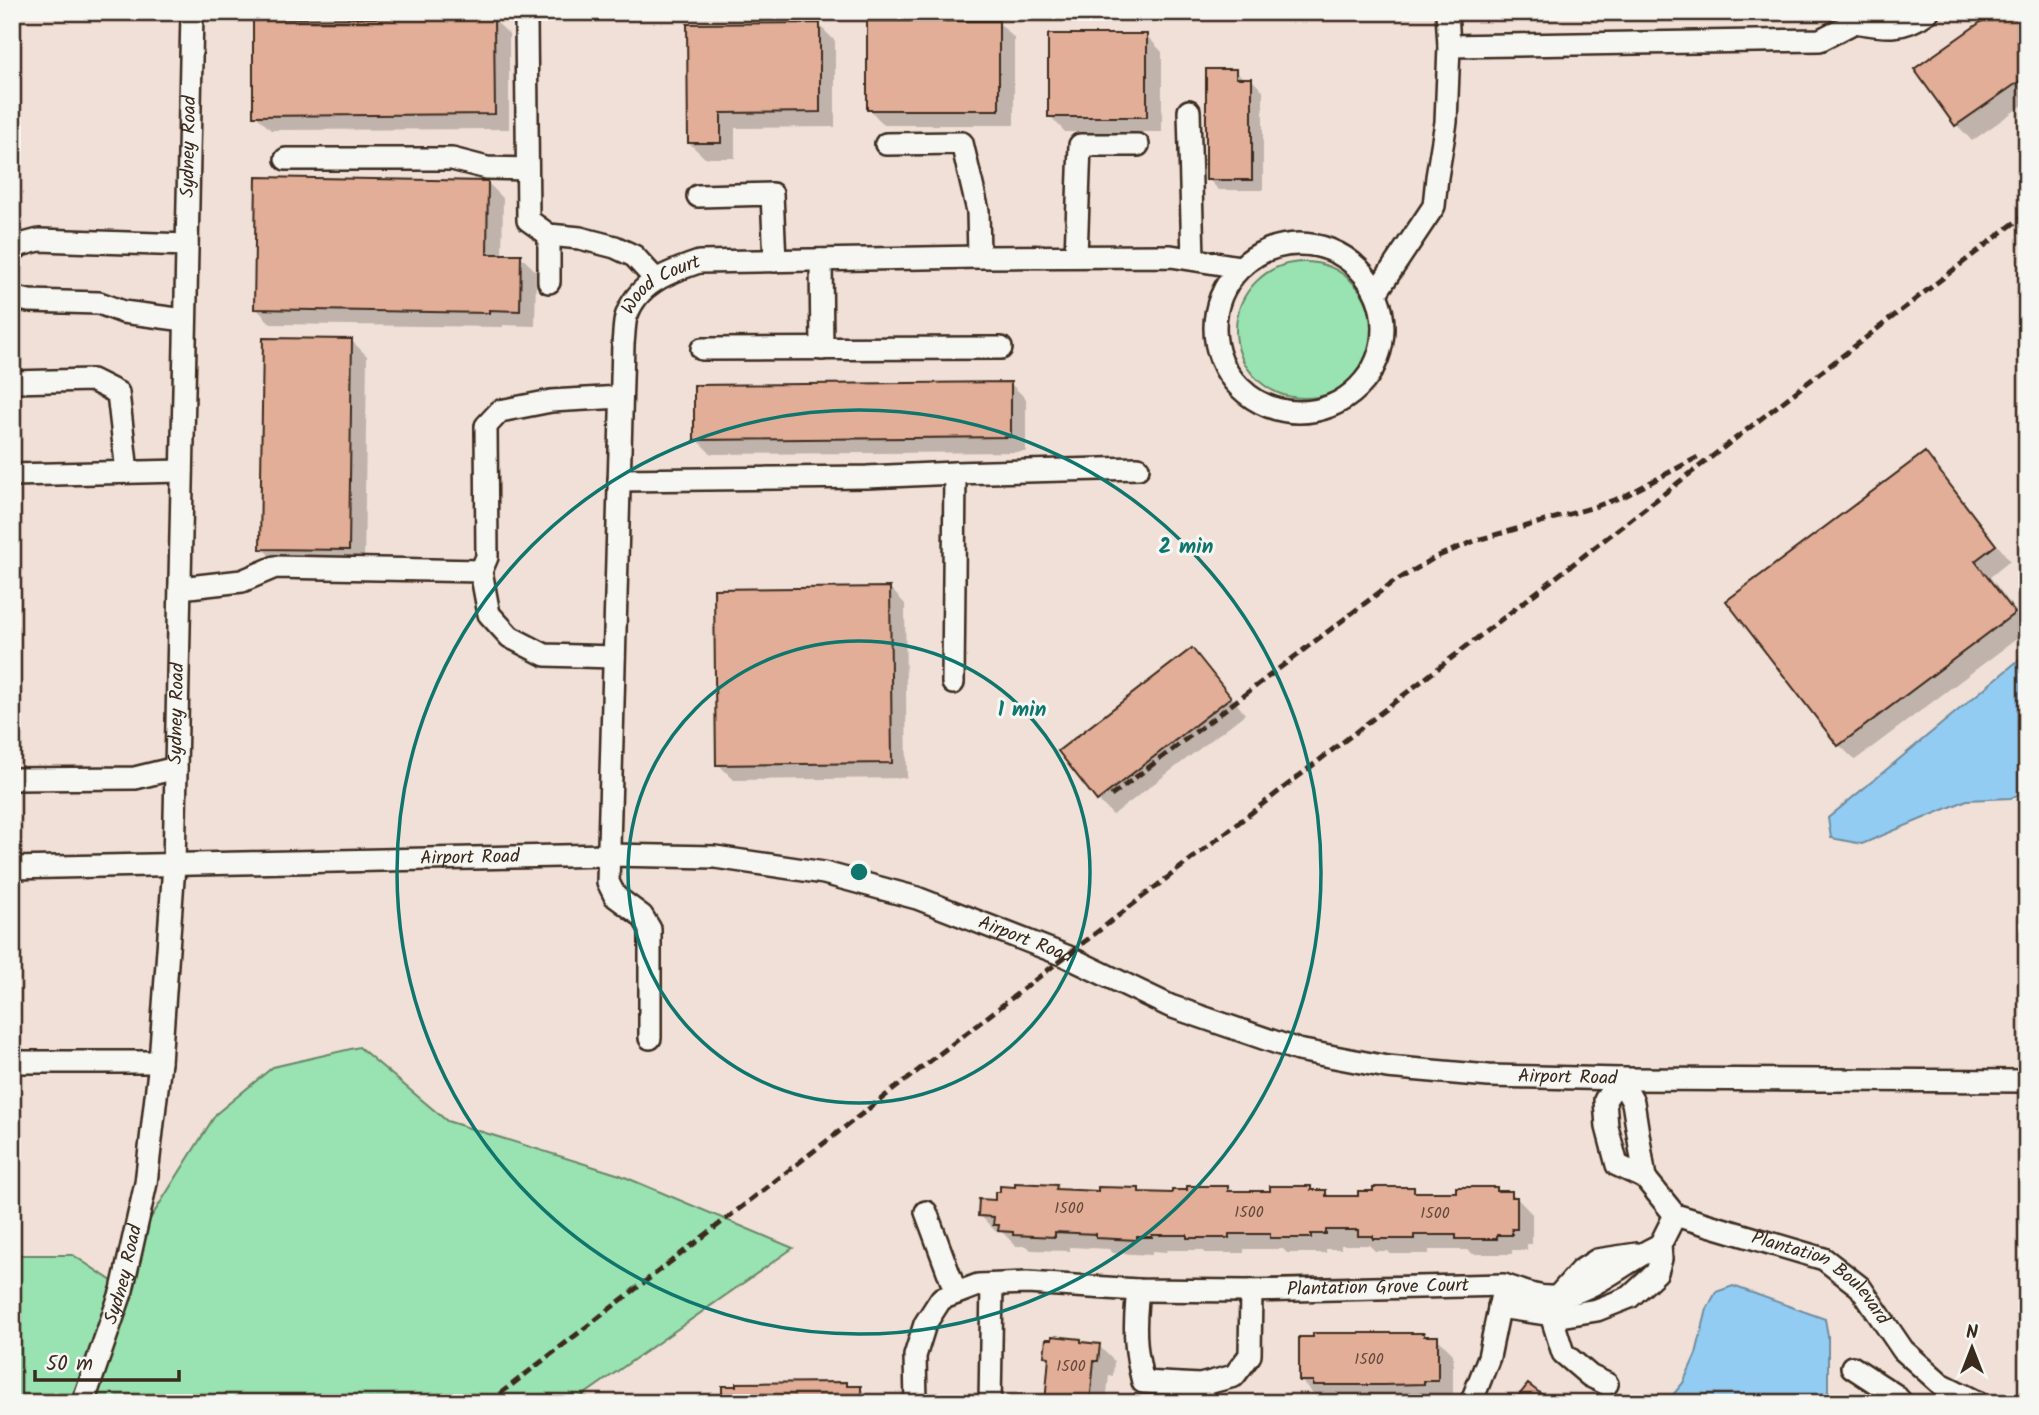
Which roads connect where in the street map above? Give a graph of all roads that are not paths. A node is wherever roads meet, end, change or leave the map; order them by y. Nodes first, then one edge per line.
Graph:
1 (192, 12) edge
2 (1447, 12) edge
3 (1928, 12) edge
4 (1855, 17) edge
5 (526, 20) dead end
6 (1449, 46) junction
7 (1189, 111) dead end
8 (886, 144) dead end
9 (1138, 145) dead end
10 (286, 159) dead end
11 (527, 169) junction
12 (698, 196) dead end
13 (549, 235) junction
14 (187, 245) junction
15 (12, 252) edge
16 (1076, 256) junction
17 (979, 257) junction
18 (1193, 259) junction
19 (821, 260) junction
20 (775, 261) junction
21 (1240, 267) junction
22 (656, 280) junction
23 (549, 282) dead end
24 (1376, 293) junction
25 (12, 297) edge
26 (185, 320) junction
27 (1001, 348) dead end
28 (702, 349) dead end
29 (822, 349) junction
30 (12, 382) edge
31 (621, 397) junction
32 (1138, 468) dead end
33 (182, 471) junction
34 (127, 472) junction
35 (955, 473) junction
36 (12, 475) edge
37 (619, 480) junction
38 (481, 571) junction
39 (180, 588) junction
40 (614, 657) junction
41 (953, 683) dead end
42 (176, 768) junction
43 (12, 779) edge
44 (608, 855) junction
45 (174, 865) junction
46 (12, 868) edge
47 (650, 1038) dead end
48 (13, 1062) edge
49 (160, 1062) junction
50 (1620, 1079) junction
51 (2027, 1080) edge
52 (1645, 1178) junction
53 (926, 1212) dead end
54 (1675, 1215) junction
55 (1660, 1252) junction
56 (992, 1285) junction
57 (1504, 1285) junction
58 (1138, 1290) junction
59 (1251, 1291) junction
60 (956, 1293) junction
61 (1499, 1307) junction
62 (1555, 1309) junction
63 (1921, 1366) junction
64 (1852, 1367) dead end
65 (1607, 1384) dead end
66 (1898, 1399) edge
67 (83, 1403) edge
68 (916, 1403) edge
69 (990, 1403) edge
70 (1471, 1403) edge
71 (1979, 1403) edge

1 - 14 street, Sydney Road
2 - 6 street
3 - 4 street
4 - 6 street
5 - 11 street
6 - 24 street
7 - 18 street
8 - 17 street
9 - 16 street
10 - 11 street
11 - 13 street
12 - 20 street
13 - 22 street
13 - 23 street
14 - 15 street
14 - 26 street, Sydney Road
16 - 17 street, Wood Court
16 - 18 street, Wood Court
17 - 19 street, Wood Court
18 - 21 street, Wood Court
19 - 20 street, Wood Court
19 - 29 street
20 - 22 street, Wood Court
21 - 24 street
21 - 24 street
22 - 31 street, Wood Court
25 - 26 street
26 - 33 street, Sydney Road
27 - 29 street
28 - 29 street
30 - 34 street
31 - 37 street, Wood Court
31 - 38 street
32 - 35 street
33 - 34 street
33 - 39 street, Sydney Road
34 - 36 street
35 - 37 street
35 - 41 street
37 - 40 street, Wood Court
38 - 39 street
38 - 40 street
39 - 42 street, Sydney Road
40 - 44 street, Wood Court
42 - 43 street
42 - 45 street, Sydney Road
44 - 45 street, Airport Road
44 - 47 street, Wood Court
44 - 50 street, Airport Road
45 - 46 street, Airport Road
45 - 49 street, Sydney Road
48 - 49 street
49 - 67 street, Sydney Road
50 - 51 street, Airport Road
50 - 52 street
50 - 52 street
52 - 54 street
53 - 60 street
54 - 55 street, Plantation Grove Court
54 - 63 street, Plantation Boulevard
55 - 62 street, Plantation Grove Court
55 - 62 street, Plantation Grove Court
56 - 58 street, Plantation Grove Court
56 - 60 street, Plantation Grove Court
56 - 69 street
57 - 59 street, Plantation Grove Court
57 - 61 street
57 - 62 street, Plantation Grove Court
58 - 59 street, Plantation Grove Court
58 - 59 street
60 - 68 street, Plantation Grove Court
61 - 62 street, Plantation Grove Court
61 - 70 street
62 - 65 street
63 - 66 street
63 - 71 street, Plantation Boulevard
64 - 66 street

